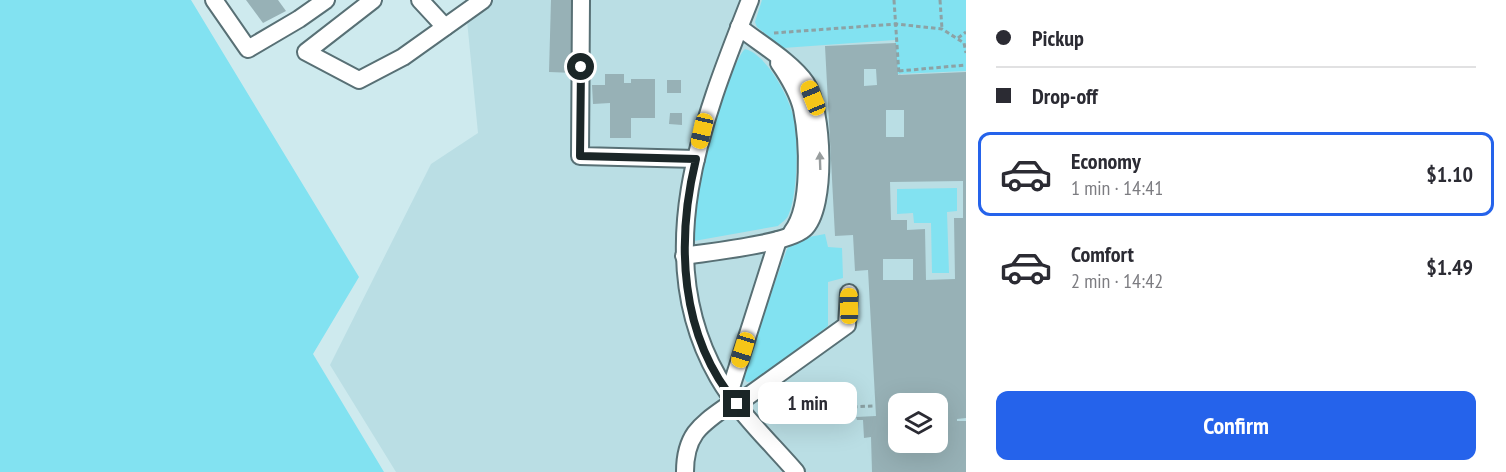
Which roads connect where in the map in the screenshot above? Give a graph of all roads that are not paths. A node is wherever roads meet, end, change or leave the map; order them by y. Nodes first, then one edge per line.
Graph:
1 (214, 0) edge
2 (326, 0) edge
3 (373, 0) edge
4 (420, 0) edge
5 (483, 0) edge
6 (581, 0) edge
7 (750, 0) edge
8 (445, 27) junction
9 (744, 31) junction
10 (696, 159) junction
11 (778, 240) junction
12 (684, 256) junction
13 (849, 293) dead end
14 (734, 400) junction
15 (685, 472) edge
16 (796, 472) edge

1 - 2 street
3 - 8 street
4 - 8 street
5 - 8 street
6 - 10 street
7 - 9 street
9 - 10 street
9 - 11 street
10 - 12 street
11 - 12 street
11 - 14 street
12 - 14 street
13 - 14 street
14 - 15 street
14 - 16 street

